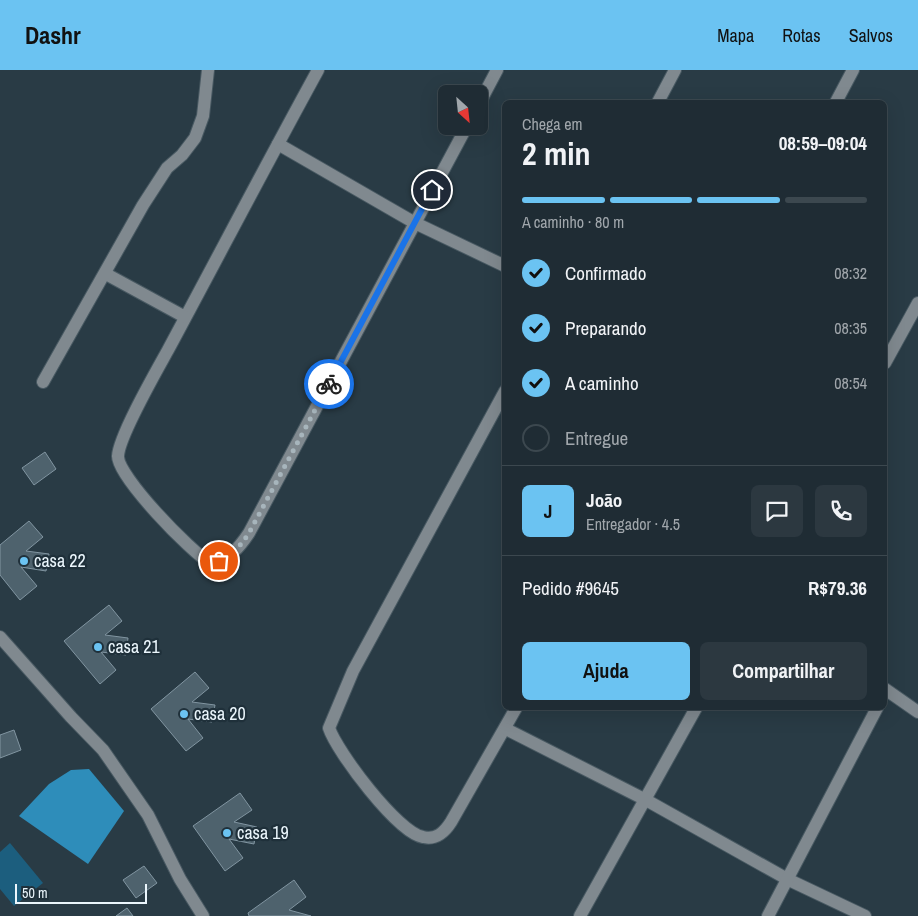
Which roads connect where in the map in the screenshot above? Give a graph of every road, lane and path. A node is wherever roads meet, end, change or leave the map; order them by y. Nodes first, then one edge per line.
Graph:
1 (208, 70) edge
2 (318, 70) edge
3 (497, 70) edge
4 (675, 70) edge
5 (852, 70) edge
6 (488, 87) edge
7 (659, 100) edge
8 (837, 100) edge
9 (462, 135) edge
10 (278, 144) junction
11 (415, 222) junction
12 (502, 265) edge
13 (106, 274) junction
14 (918, 304) edge
15 (185, 317) junction
16 (887, 359) edge
17 (43, 382) dead end
18 (502, 397) edge
19 (0, 638) edge
20 (887, 691) edge
21 (515, 710) edge
22 (695, 710) edge
23 (876, 710) edge
24 (918, 712) edge
25 (506, 729) junction
26 (646, 800) junction
27 (789, 880) junction
28 (202, 916) edge
29 (580, 916) edge
30 (768, 916) edge
31 (865, 916) edge

1 - 13 street
2 - 10 street
3 - 6 street
4 - 7 street
5 - 8 street
9 - 11 street
10 - 11 street
10 - 15 street
11 - 12 street
11 - 15 street
13 - 15 street
13 - 17 street
14 - 16 street
18 - 25 street
19 - 28 street
20 - 24 street
21 - 25 street
22 - 26 street
23 - 27 street
25 - 26 street
26 - 27 street
26 - 29 street
27 - 30 street
27 - 31 street

